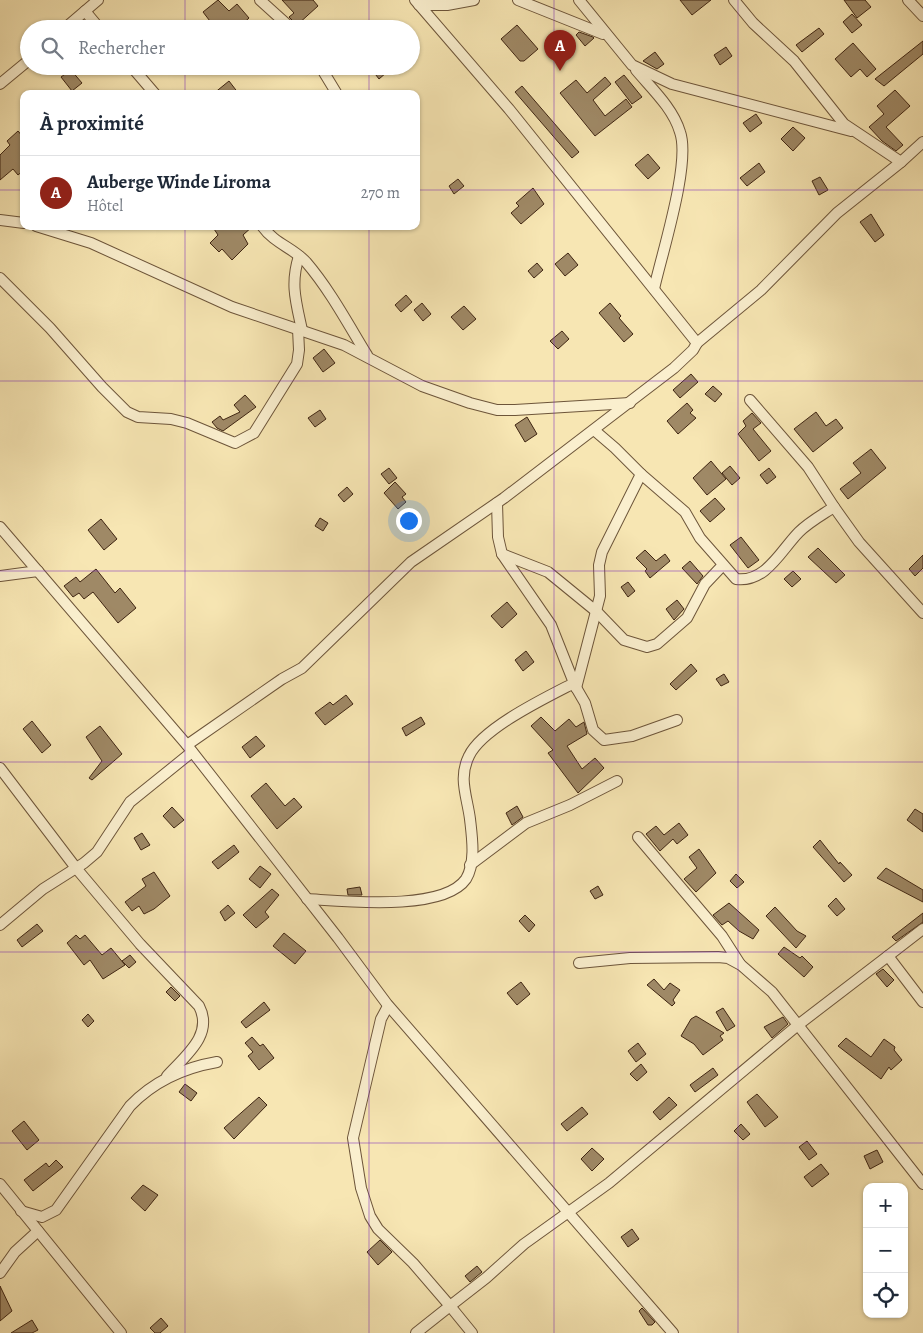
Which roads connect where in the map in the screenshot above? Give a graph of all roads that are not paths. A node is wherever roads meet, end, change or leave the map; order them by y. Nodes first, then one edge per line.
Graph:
1 (260, 0) edge
2 (474, 0) edge
3 (518, 0) edge
4 (579, 0) edge
5 (734, 0) edge
6 (908, 0) edge
7 (96, 1) edge
8 (417, 2) edge
9 (85, 11) junction
10 (923, 16) edge
11 (74, 20) edge
12 (92, 20) edge
13 (282, 20) edge
14 (606, 35) junction
15 (632, 65) junction
16 (20, 67) edge
17 (139, 75) edge
18 (325, 75) edge
19 (0, 84) edge
20 (152, 90) edge
21 (335, 90) edge
22 (857, 132) junction
23 (923, 142) edge
24 (901, 162) junction
25 (0, 220) edge
26 (20, 222) edge
27 (49, 230) edge
28 (265, 230) edge
29 (300, 256) junction
30 (0, 278) edge
31 (654, 288) junction
32 (300, 330) junction
33 (697, 343) junction
34 (367, 355) junction
35 (750, 400) dead end
36 (630, 403) junction
37 (594, 430) junction
38 (641, 474) junction
39 (497, 503) junction
40 (834, 507) junction
41 (0, 527) edge
42 (502, 554) junction
43 (723, 566) junction
44 (38, 571) junction
45 (0, 576) edge
46 (597, 612) junction
47 (923, 612) edge
48 (575, 685) junction
49 (677, 720) dead end
50 (189, 749) junction
51 (0, 768) edge
52 (617, 781) dead end
53 (638, 838) dead end
54 (470, 865) junction
55 (76, 868) junction
56 (307, 898) junction
57 (0, 925) edge
58 (923, 929) edge
59 (888, 956) junction
60 (579, 963) dead end
61 (741, 965) junction
62 (923, 1002) edge
63 (387, 1005) junction
64 (798, 1025) junction
65 (216, 1062) dead end
66 (167, 1076) junction
67 (0, 1184) edge
68 (923, 1184) edge
69 (21, 1211) junction
70 (569, 1213) junction
71 (38, 1231) junction
72 (0, 1273) edge
73 (450, 1306) junction
74 (121, 1333) edge
75 (416, 1333) edge
76 (472, 1333) edge
77 (673, 1333) edge

1 - 13 street
2 - 8 street
3 - 14 street
4 - 14 street
5 - 22 street
6 - 10 street
7 - 9 street
8 - 31 street
9 - 11 street
9 - 12 street
14 - 15 street
15 - 22 street
15 - 31 street
16 - 19 street
17 - 20 street
18 - 21 street
22 - 24 street
23 - 24 street
24 - 33 street
25 - 26 street
27 - 32 street
28 - 29 street
29 - 32 street
29 - 34 street
30 - 32 street
31 - 33 street
32 - 34 street
33 - 36 street
34 - 36 street
35 - 40 street
36 - 37 street
37 - 38 street
37 - 39 street
38 - 43 street
38 - 46 street
39 - 42 street
39 - 50 street
40 - 43 street
40 - 47 street
41 - 44 street
42 - 46 street
42 - 48 street
43 - 46 street
44 - 45 street
44 - 50 street
46 - 48 street
48 - 49 street
48 - 54 street
50 - 55 street
50 - 56 street
51 - 55 street
52 - 54 street
53 - 61 street
54 - 56 street
55 - 57 street
55 - 66 street
56 - 63 street
58 - 59 street
59 - 62 street
59 - 64 street
60 - 61 street
61 - 64 street
63 - 70 street
63 - 73 street
64 - 68 street
64 - 70 street
65 - 66 street
66 - 69 street
67 - 69 street
69 - 71 street
70 - 73 street
70 - 77 street
71 - 72 street
71 - 74 street
73 - 75 street
73 - 76 street

